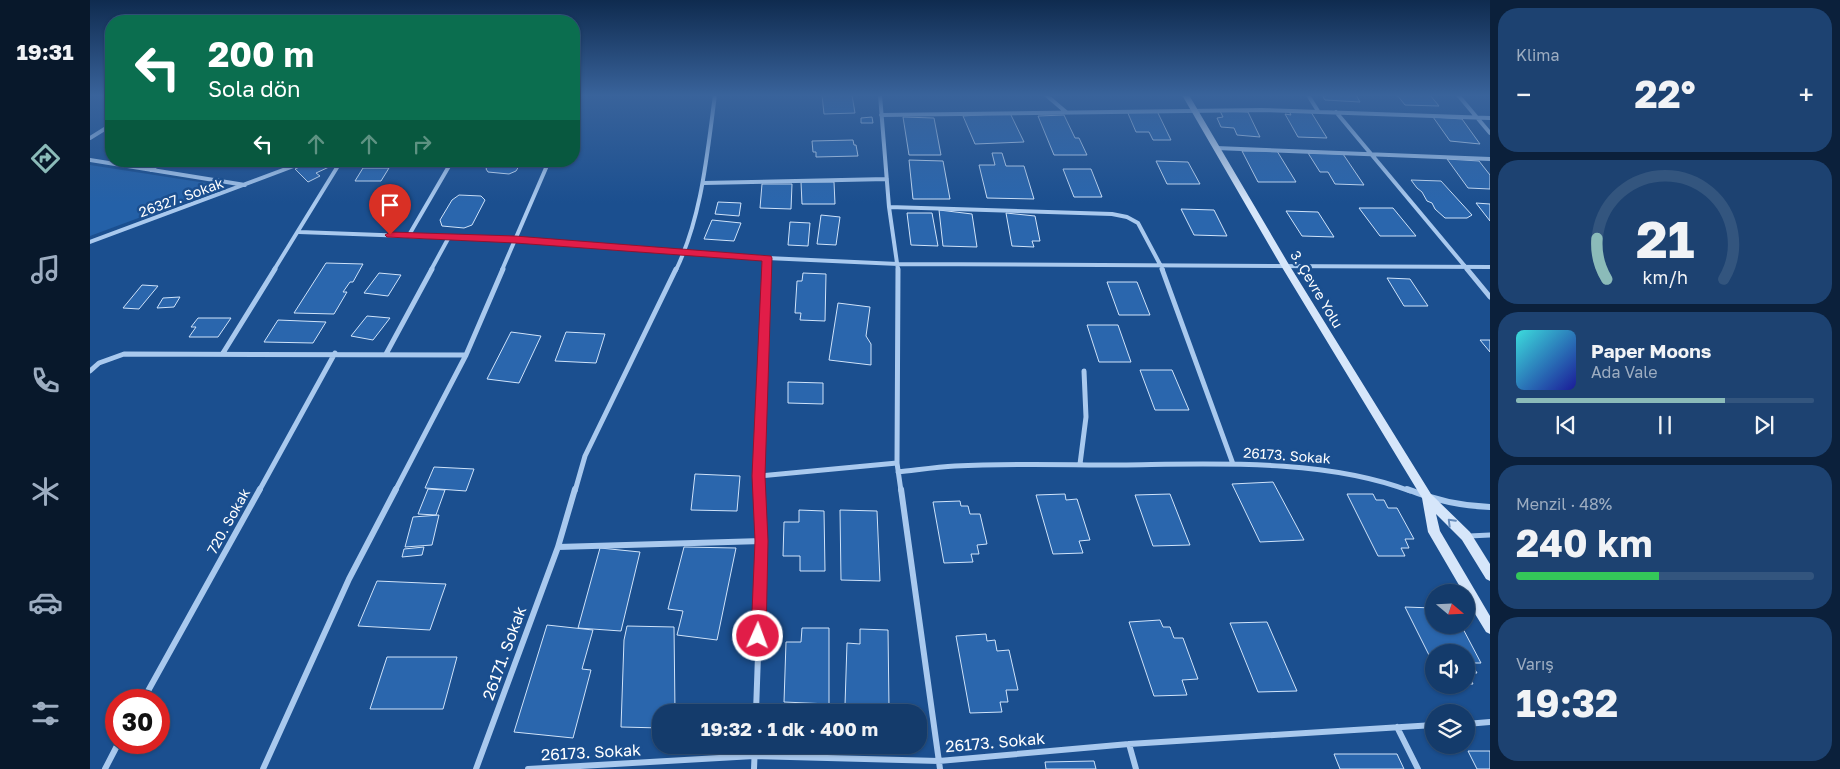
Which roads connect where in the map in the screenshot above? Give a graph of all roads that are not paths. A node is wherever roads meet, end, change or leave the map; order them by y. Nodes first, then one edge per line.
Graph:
1 (101, 131) edge
2 (710, 131) edge
3 (882, 131) edge
4 (1206, 131) edge
5 (1352, 131) edge
6 (90, 138) edge
7 (1216, 148) junction
8 (1371, 153) junction
9 (90, 160) edge
10 (1490, 160) edge
11 (105, 162) edge
12 (133, 167) edge
13 (155, 167) edge
14 (292, 167) edge
15 (337, 167) edge
16 (448, 167) edge
17 (546, 167) edge
18 (151, 170) junction
19 (887, 179) junction
20 (702, 183) junction
21 (246, 185) junction
22 (889, 207) junction
23 (299, 232) junction
24 (408, 235) junction
25 (449, 237) junction
26 (515, 240) junction
27 (90, 242) edge
28 (685, 251) junction
29 (767, 258) junction
30 (898, 264) junction
31 (1284, 264) junction
32 (1161, 265) junction
33 (1464, 266) junction
34 (1490, 266) edge
35 (1490, 297) edge
36 (223, 353) junction
37 (335, 353) junction
38 (386, 354) junction
39 (466, 355) junction
40 (90, 371) edge
41 (1084, 371) dead end
42 (897, 463) junction
43 (1080, 464) junction
44 (1233, 464) junction
45 (898, 472) junction
46 (759, 476) junction
47 (1427, 497) junction
48 (1490, 507) edge
49 (1490, 535) edge
50 (1466, 536) junction
51 (762, 541) junction
52 (558, 547) junction
53 (1490, 575) edge
54 (1490, 628) edge
55 (149, 689) edge
56 (756, 704) edge
57 (1490, 722) edge
58 (1475, 723) edge
59 (1425, 725) edge
60 (1397, 727) junction
61 (1129, 744) junction
62 (113, 754) edge
63 (754, 756) junction
64 (940, 765) edge
65 (105, 769) edge
66 (263, 769) edge
67 (476, 769) edge
68 (528, 769) edge
69 (754, 769) edge
70 (1136, 769) edge
71 (1418, 769) edge

1 - 6 street
2 - 20 street, 26171. Sokak
3 - 19 street
4 - 7 main road, 3. Çevre Yolu
5 - 8 street
7 - 8 street
7 - 31 main road, 3. Çevre Yolu
8 - 10 street
8 - 33 street
9 - 11 street
12 - 18 street
13 - 18 street
14 - 21 street, 26327. Sokak
15 - 23 street
16 - 24 street
17 - 26 street
18 - 21 street
19 - 20 street
19 - 22 street
20 - 28 street, 26171. Sokak
21 - 27 street, 26327. Sokak
22 - 30 street
22 - 32 street
23 - 24 street
23 - 36 street
24 - 25 street
25 - 26 street
25 - 38 street
26 - 28 street
26 - 39 street
28 - 29 street
28 - 52 street, 26171. Sokak
29 - 30 street
29 - 46 street
30 - 32 street
30 - 42 street
31 - 32 street
31 - 33 street
31 - 47 main road, 3. Çevre Yolu
32 - 44 street
33 - 34 street
33 - 35 street
36 - 37 street
36 - 40 street
37 - 38 street
37 - 55 street, 720. Sokak
38 - 39 street
39 - 66 street
41 - 43 street
42 - 45 street
42 - 46 street
43 - 44 street, 26173. Sokak
43 - 45 street, 26173. Sokak
44 - 47 street, 26173. Sokak
45 - 64 street
46 - 51 street
47 - 48 street, 26173. Sokak
50 -> 47 main road, 3. Çevre Yolu
47 - 54 main road, 3. Çevre Yolu
49 - 50 lane
50 - 53 main road, 3. Çevre Yolu
51 - 52 street
51 - 56 street
52 - 67 street, 26171. Sokak
57 - 58 street
59 - 60 street, 26173. Sokak
60 - 61 street, 26173. Sokak
60 - 71 street
61 - 64 street, 26173. Sokak
61 - 70 street
62 - 65 street
63 - 64 street, 26173. Sokak
63 - 68 street, 26173. Sokak
63 - 69 street

